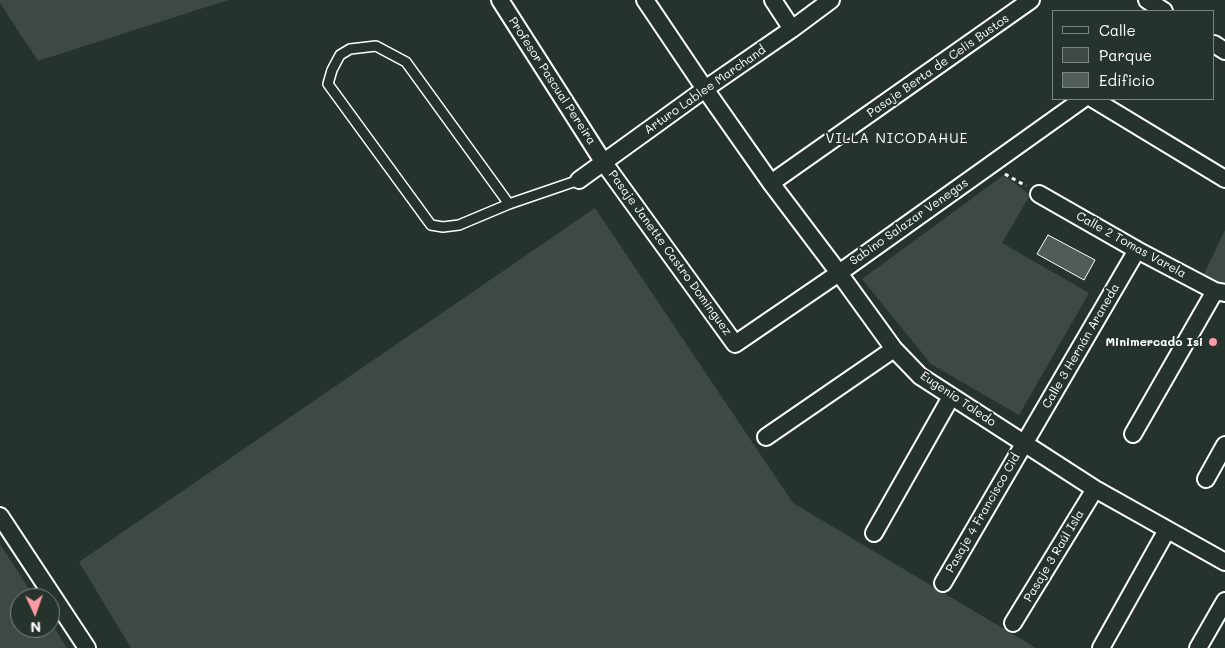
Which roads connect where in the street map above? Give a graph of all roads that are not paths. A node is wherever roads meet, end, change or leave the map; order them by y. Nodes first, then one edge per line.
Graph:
1 (500, 0) edge
2 (645, 0) edge
3 (773, 0) edge
4 (831, 0) edge
5 (1031, 0) edge
6 (1147, 0) edge
7 (1162, 10) edge
8 (792, 29) junction
9 (705, 89) junction
10 (1082, 100) edge
11 (1095, 100) edge
12 (604, 162) junction
13 (1225, 178) edge
14 (579, 180) joint
15 (771, 183) junction
16 (1039, 194) road end
17 (509, 204) junction
18 (1137, 250) junction
19 (839, 273) junction
20 (1220, 292) edge
21 (735, 344) joint
22 (894, 349) junction
23 (951, 397) junction
24 (1133, 434) dead end
25 (766, 436) dead end
26 (1024, 442) junction
27 (1225, 445) edge
28 (1206, 479) dead end
29 (1095, 489) junction
30 (0, 516) edge
31 (1167, 530) junction
32 (874, 533) dead end
33 (1225, 562) edge
34 (943, 583) dead end
35 (1225, 601) edge
36 (1013, 623) dead end
37 (86, 648) edge
38 (1101, 648) edge
39 (1198, 648) edge

1 - 12 street, Profesor Pascual Pereira
2 - 9 street, Eugenio Toledo
3 - 8 street
4 - 8 street, Arturo Lablee Marchand
5 - 15 street, Pasaje Berta de Celis Bustos
6 - 7 street
8 - 9 street, Arturo Lablee Marchand
9 - 12 street, Arturo Lablee Marchand
9 - 15 street, Eugenio Toledo
10 - 19 street, Sabino Salazar Venegas
11 - 13 street
12 - 14 street, Arturo Lablee Marchand
12 - 21 street, Pasaje Janette Castro Dominguez
14 - 17 lane
15 - 19 street, Eugenio Toledo
16 - 18 street, Calle 2 Tomas Varela
17 - 17 lane
18 - 20 street, Calle 2 Tomas Varela
18 - 26 street, Calle 3 Hernán Araneda
19 - 21 street, Sabino Salazar Venegas
19 - 22 street, Eugenio Toledo
20 - 24 street
22 - 23 street, Eugenio Toledo
22 - 25 street
23 - 26 street, Eugenio Toledo
23 - 32 street
26 - 29 street, Eugenio Toledo
26 - 34 street, Pasaje 4 Francisco Cid
27 - 28 street
29 - 31 street, Eugenio Toledo
29 - 36 street, Pasaje 3 Raúl Isla
30 - 37 street
31 - 33 street, Eugenio Toledo
31 - 38 street
35 - 39 street

